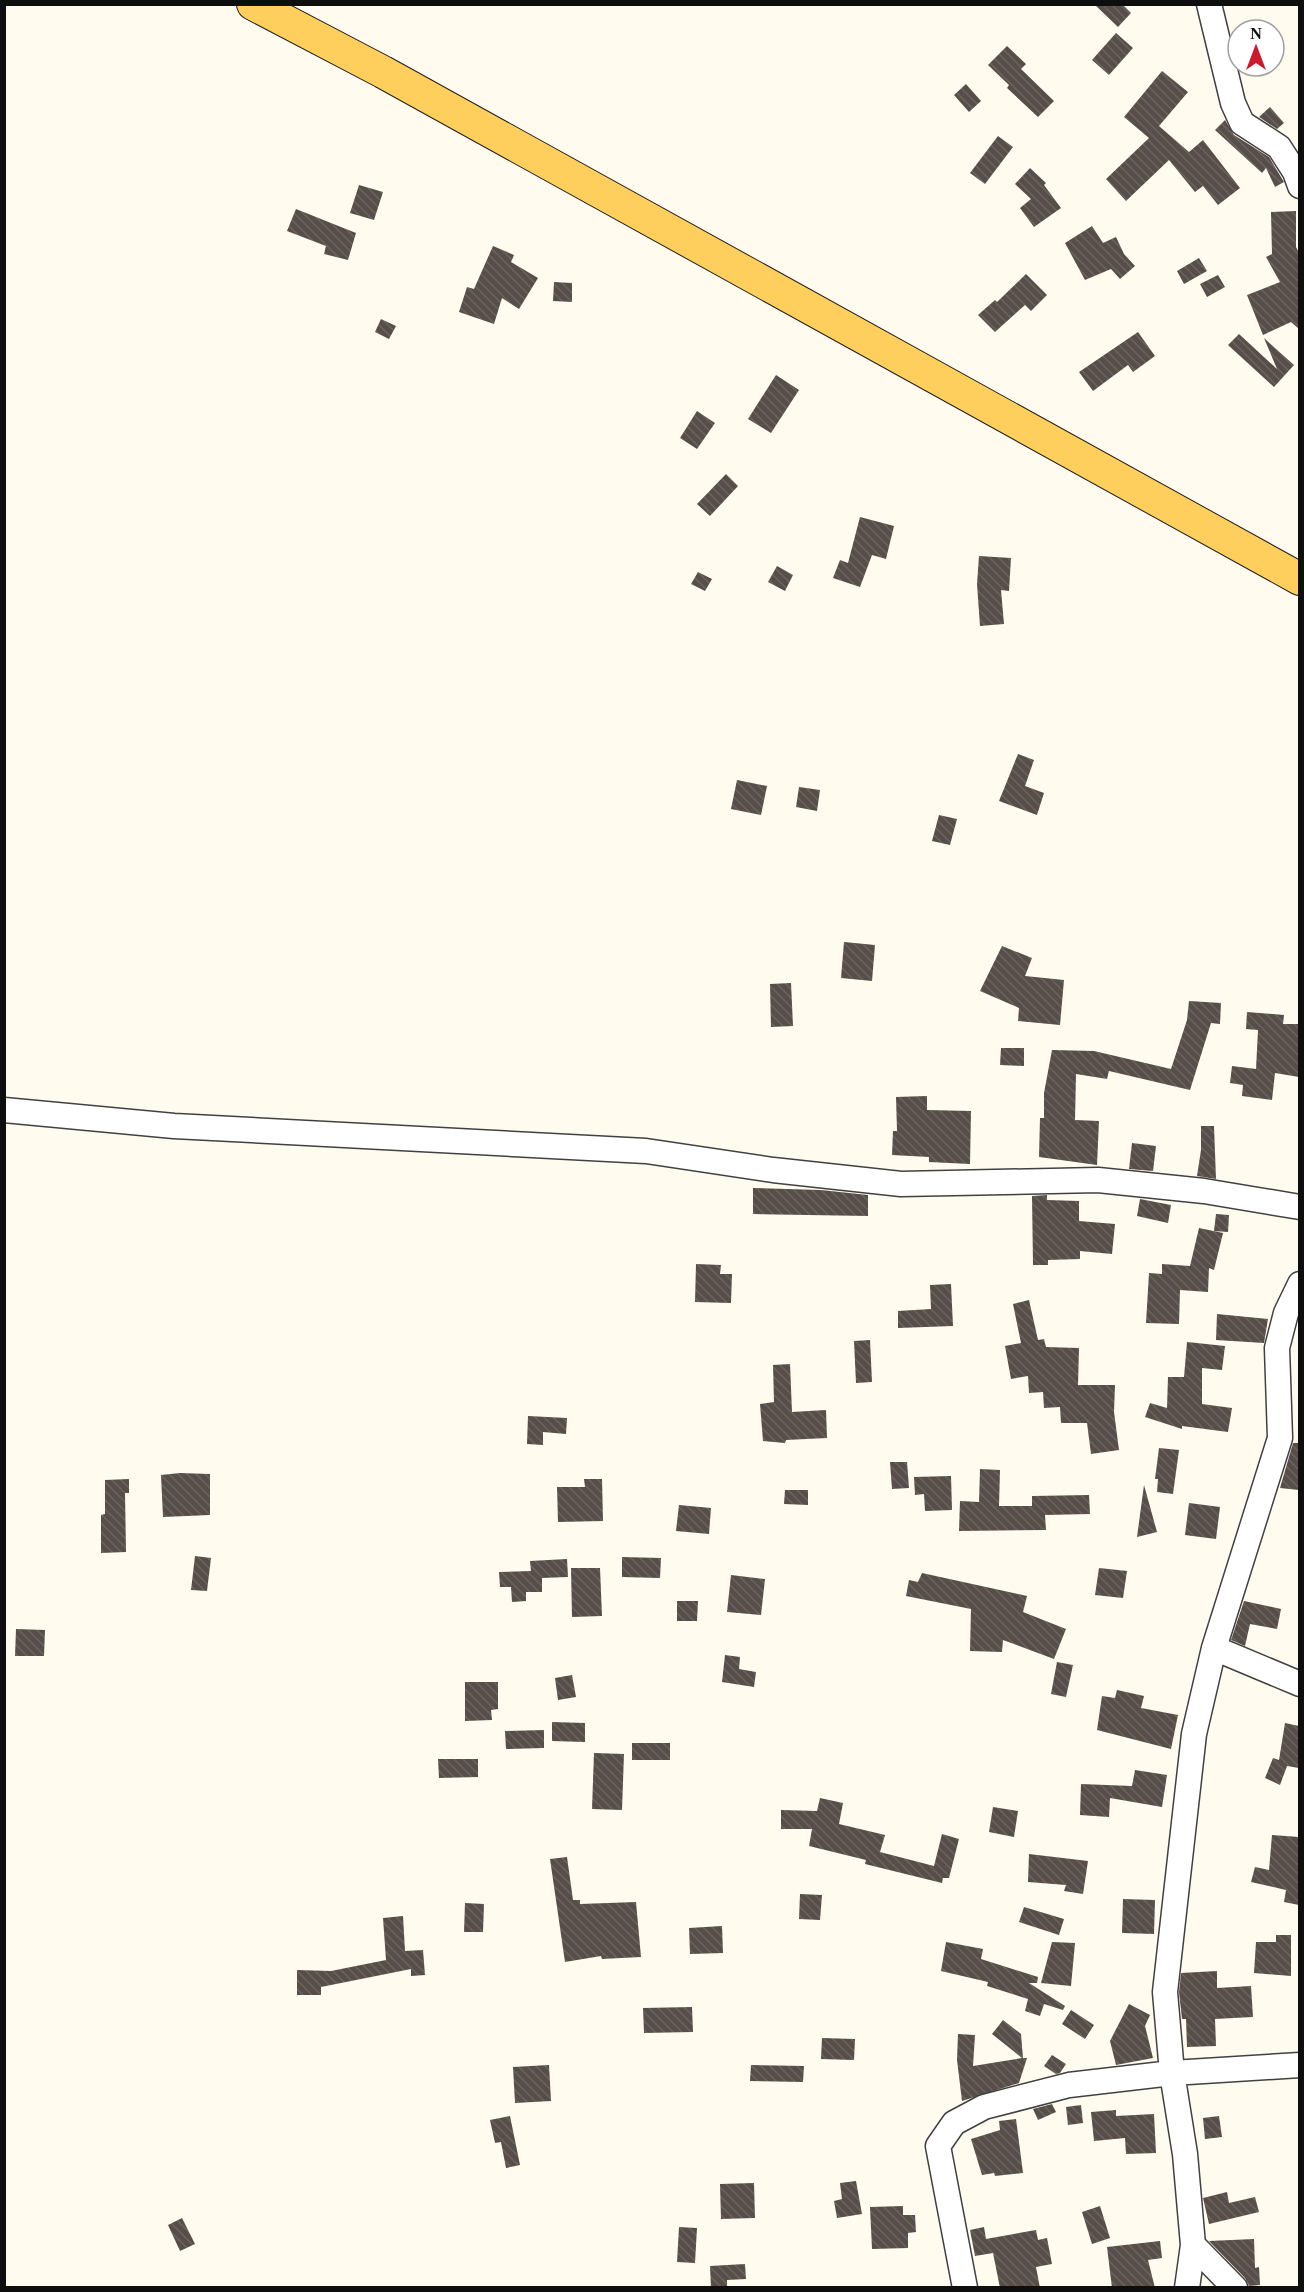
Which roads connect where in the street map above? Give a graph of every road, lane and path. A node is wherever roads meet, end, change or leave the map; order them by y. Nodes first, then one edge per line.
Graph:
1 (253, 4) edge
2 (1209, 4) edge
3 (1299, 186) edge
4 (1299, 579) edge
5 (4, 1110) edge
6 (1299, 1207) edge
7 (1299, 1284) edge
8 (1214, 1648) junction
9 (1299, 1684) edge
10 (1299, 2065) edge
11 (1172, 2073) junction
12 (1193, 2245) junction
13 (965, 2288) edge
14 (1187, 2288) edge
15 (1235, 2288) edge

1 - 4 main road
2 - 3 street
5 - 6 street
7 - 8 street
8 - 9 street
8 - 11 street
10 - 11 street
11 - 12 street
11 - 13 street
12 - 14 street
12 - 15 street

